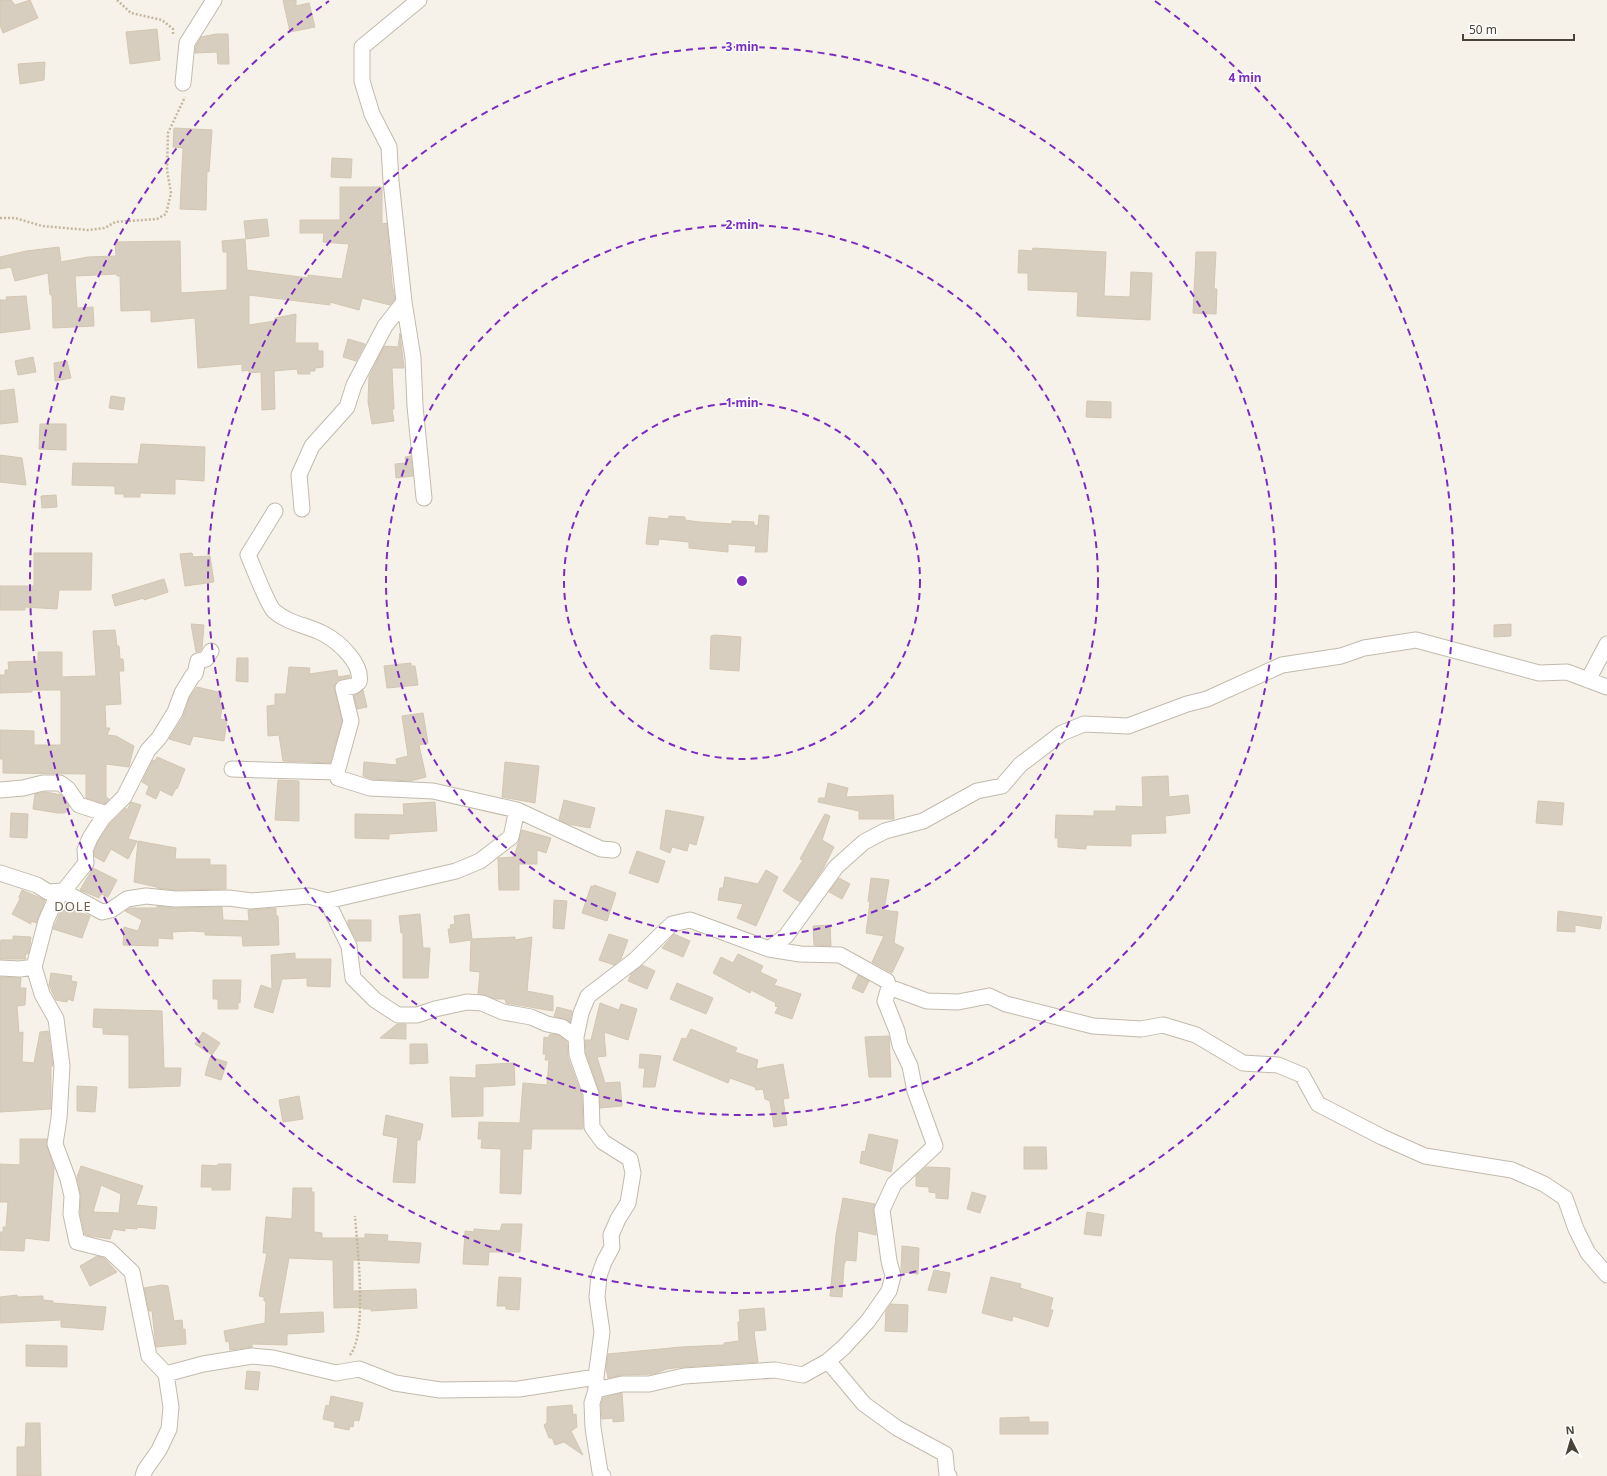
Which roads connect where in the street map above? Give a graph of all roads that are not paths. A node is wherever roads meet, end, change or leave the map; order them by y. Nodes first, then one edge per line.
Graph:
1 (214, 0) edge
2 (419, 0) edge
3 (183, 83) road end
4 (404, 302) junction
5 (424, 498) dead end
6 (302, 509) dead end
7 (275, 511) dead end
8 (1607, 644) edge
9 (211, 651) dead end
10 (1588, 680) junction
11 (1607, 687) edge
12 (232, 769) dead end
13 (337, 772) junction
14 (0, 790) edge
15 (517, 810) junction
16 (107, 814) junction
17 (613, 850) dead end
18 (0, 873) edge
19 (63, 891) junction
20 (327, 901) junction
21 (769, 949) junction
22 (34, 967) junction
23 (0, 968) edge
24 (888, 987) junction
25 (576, 1037) junction
26 (1607, 1274) edge
27 (828, 1360) junction
28 (166, 1374) junction
29 (596, 1383) junction
30 (143, 1476) edge
31 (603, 1476) edge
32 (949, 1476) edge

1 - 3 street
2 - 4 street
4 - 5 street
4 - 6 street
7 - 13 street
8 - 10 street
9 - 16 street
10 - 11 street
10 - 21 street
12 - 13 street
13 - 15 street
14 - 16 street
15 - 17 street
15 - 20 street
16 - 19 street
18 - 19 street
19 - 20 street
19 - 22 street
20 - 25 street
21 - 24 street
21 - 25 street
22 - 23 street
22 - 28 street
24 - 26 street
24 - 27 street
25 - 29 street
27 - 29 street
27 - 32 street
28 - 29 street
28 - 30 street
29 - 31 street

